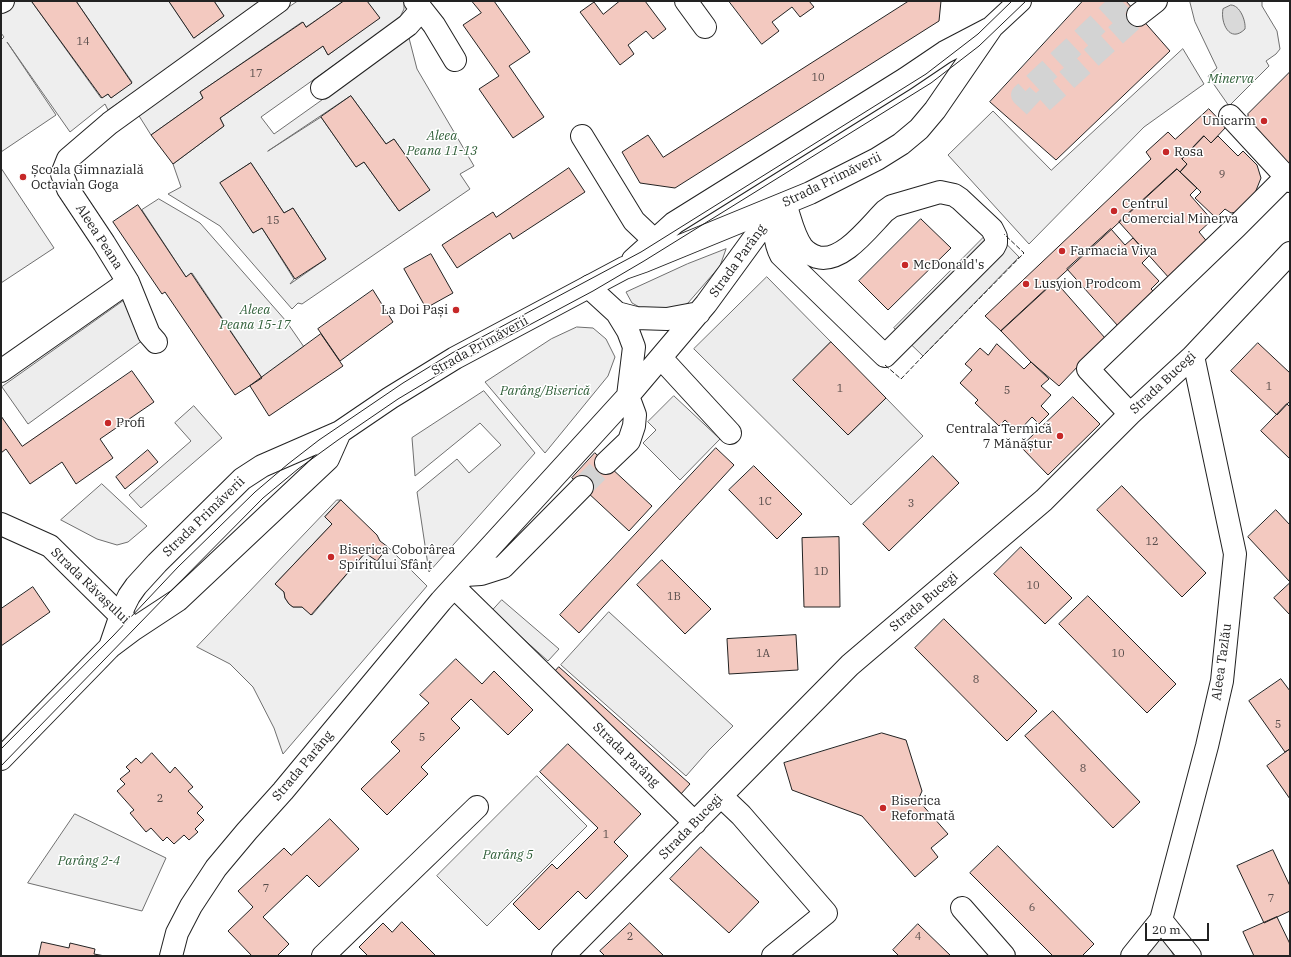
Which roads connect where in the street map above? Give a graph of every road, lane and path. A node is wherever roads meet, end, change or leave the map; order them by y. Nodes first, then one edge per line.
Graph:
1 (279, 1) edge
2 (686, 1) edge
3 (1020, 1) edge
4 (1156, 1) edge
5 (418, 6) edge
6 (1138, 15) tunnel mouth
7 (705, 27) dead end
8 (992, 27) junction
9 (455, 60) dead end
10 (322, 88) dead end
11 (1230, 116) dead end
12 (582, 136) dead end
13 (1288, 179) edge
14 (781, 206) junction
15 (654, 240) junction
16 (1290, 253) edge
17 (624, 268) junction
18 (128, 282) junction
19 (590, 286) junction
20 (617, 313) junction
21 (699, 313) junction
22 (156, 342) dead end
23 (1193, 356) junction
24 (661, 358) junction
25 (1, 371) edge
26 (628, 396) junction
27 (1130, 414) junction
28 (340, 432) junction
29 (730, 433) dead end
30 (606, 463) tunnel mouth
31 (582, 487) tunnel mouth
32 (1, 524) edge
33 (459, 581) junction
34 (127, 623) junction
35 (1, 759) edge
36 (721, 796) junction
37 (476, 807) dead end
38 (695, 823) junction
39 (962, 908) dead end
40 (1161, 920) junction
41 (171, 956) edge
42 (323, 956) edge
43 (563, 956) edge
44 (772, 956) edge
45 (1004, 956) edge
46 (1132, 956) edge
47 (1190, 956) edge

1 - 18 street, Aleea Peana
2 - 7 street
3 - 8 street, Strada Primăverii
4 - 6 street
5 - 9 street
5 - 10 street
8 - 14 street, Strada Primăverii
8 - 15 street, Strada Primăverii
11 - 13 street
12 - 15 street
13 - 27 street
14 - 14 street
14 - 17 street, Strada Primăverii
14 - 21 street, Strada Parâng
15 - 17 street, Strada Primăverii
16 - 23 street, Strada Bucegi
17 - 19 street, Strada Primăverii
18 - 22 street
18 - 25 street, Aleea Peana
19 - 20 street
19 - 28 street, Strada Primăverii
20 - 21 street
20 - 26 street
21 - 24 street, Strada Parâng
23 - 27 street, Strada Bucegi
23 - 40 street, Aleea Tazlău
24 - 26 street, Strada Parâng
24 - 29 street
26 - 30 street
26 - 33 street, Strada Parâng
27 - 36 street, Strada Bucegi
28 - 34 street
28 - 34 street, Strada Primăverii
31 - 33 street
32 - 34 street, Strada Răvașului
33 - 38 street, Strada Parâng
33 - 41 street, Strada Parâng
34 - 35 street, Strada Primăverii
36 - 38 street, Strada Bucegi
36 - 44 street
37 - 42 street
38 - 43 street, Strada Bucegi
39 - 45 street
40 - 46 street, Aleea Tazlău
40 - 47 street

